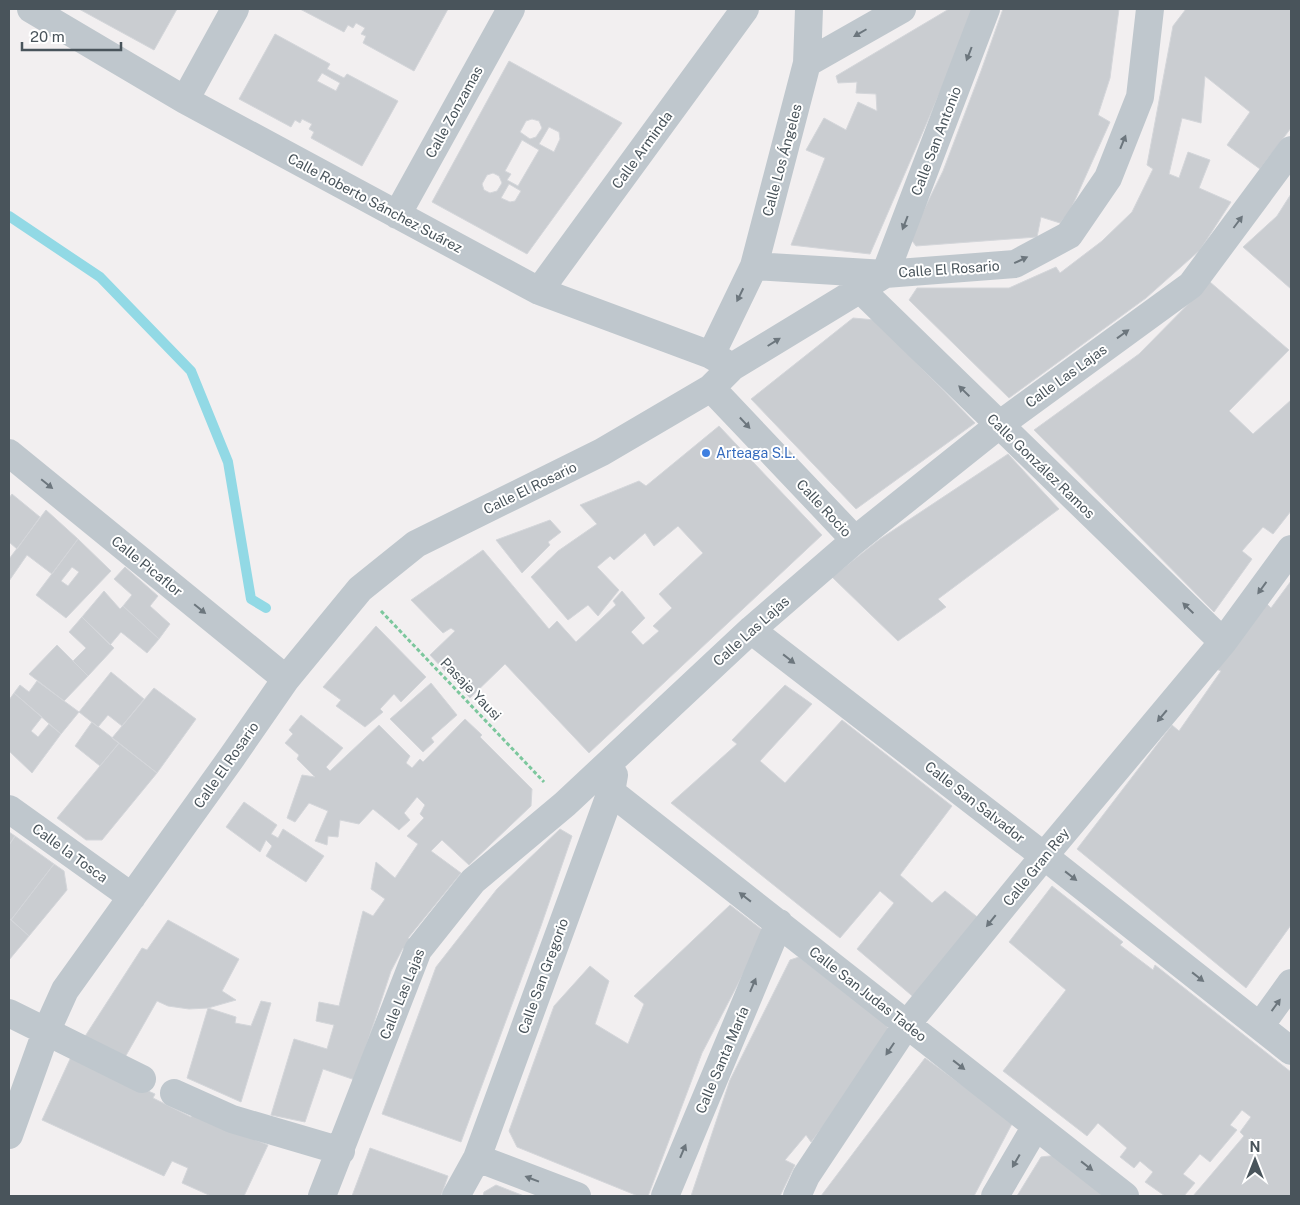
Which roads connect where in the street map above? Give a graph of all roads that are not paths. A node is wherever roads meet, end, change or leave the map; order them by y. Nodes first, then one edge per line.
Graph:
1 (31, 9) edge
2 (235, 9) edge
3 (511, 9) edge
4 (745, 9) edge
5 (809, 9) edge
6 (902, 9) edge
7 (986, 9) edge
8 (1150, 9) edge
9 (808, 63) junction
10 (185, 100) junction
11 (1291, 150) edge
12 (397, 216) junction
13 (754, 266) junction
14 (886, 274) junction
15 (860, 289) junction
16 (539, 291) junction
17 (722, 361) junction
18 (711, 388) junction
19 (999, 425) junction
20 (9, 453) edge
21 (855, 540) junction
22 (1291, 549) edge
23 (751, 630) junction
24 (1223, 642) junction
25 (286, 679) junction
26 (620, 752) junction
27 (611, 792) junction
28 (9, 809) edge
29 (1044, 856) junction
30 (132, 897) junction
31 (779, 924) junction
32 (1291, 983) edge
33 (9, 1014) edge
34 (907, 1024) junction
35 (1260, 1026) junction
36 (46, 1032) junction
37 (1291, 1051) edge
38 (142, 1079) dead end
39 (18, 1088) edge
40 (174, 1093) dead end
41 (1036, 1126) junction
42 (9, 1135) edge
43 (341, 1151) junction
44 (477, 1158) junction
45 (322, 1196) edge
46 (456, 1196) edge
47 (577, 1196) edge
48 (664, 1196) edge
49 (797, 1196) edge
50 (995, 1196) edge
51 (1125, 1196) edge

1 - 10 street, Calle Roberto Sánchez Suárez
2 - 10 street
3 - 12 street, Calle Zonzamas
4 - 16 street, Calle Arminda
5 - 9 street, Calle Los Ángeles
6 -> 9 street
7 -> 14 street, Calle San Antonio
14 -> 8 street, Calle El Rosario
9 - 13 street, Calle Los Ángeles
10 - 12 street, Calle Roberto Sánchez Suárez
19 -> 11 street, Calle Las Lajas
12 - 16 street, Calle Roberto Sánchez Suárez
13 - 14 street
13 -> 17 street, Calle Los Ángeles
14 - 15 street, Calle El Rosario
17 -> 15 street, Calle El Rosario
19 -> 15 street, Calle González Ramos
16 - 17 street, Calle Roberto Sánchez Suárez
17 - 18 street, Calle El Rosario
18 -> 21 street, Calle Rocio
18 - 25 street, Calle El Rosario
19 - 21 street, Calle Las Lajas
24 -> 19 street, Calle González Ramos
20 -> 25 street, Calle Picaflor
21 - 23 street, Calle Las Lajas
22 -> 24 street, Calle Gran Rey
23 - 26 street, Calle Las Lajas
23 -> 29 street, Calle San Salvador
24 -> 29 street, Calle Gran Rey
25 - 30 street, Calle El Rosario
26 - 27 street, Calle San Gregorio
26 - 43 street, Calle Las Lajas
31 -> 27 street, Calle San Judas Tadeo
27 - 44 street, Calle San Gregorio
28 - 30 street, Calle la Tosca
29 -> 34 street, Calle Gran Rey
29 -> 35 street, Calle San Salvador
30 - 36 street, Calle El Rosario
31 - 34 street, Calle San Judas Tadeo
48 -> 31 street, Calle Santa María
35 -> 32 street
33 - 36 street
34 -> 41 street, Calle San Judas Tadeo
34 -> 49 street, Calle Gran Rey
35 - 37 street, Calle San Salvador
36 - 38 street
36 - 39 street, Calle El Rosario
39 - 42 street, Calle El Rosario
40 - 43 street
41 -> 50 street
41 -> 51 street, Calle San Judas Tadeo
43 - 45 street, Calle Las Lajas
44 - 46 street, Calle San Gregorio
47 -> 44 street

